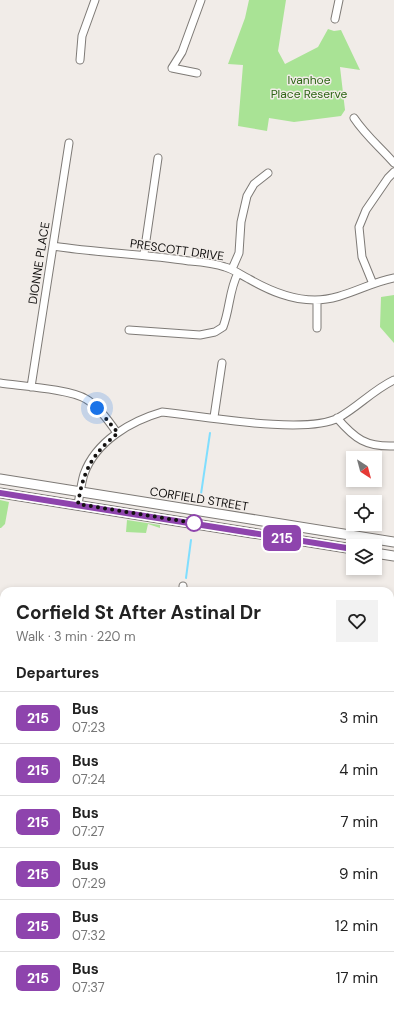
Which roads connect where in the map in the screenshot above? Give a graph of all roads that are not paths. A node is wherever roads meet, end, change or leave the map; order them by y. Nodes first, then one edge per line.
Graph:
1 (95, 0) edge
2 (201, 0) edge
3 (339, 0) edge
4 (335, 19) dead end
5 (80, 60) dead end
6 (197, 73) dead end
7 (354, 118) dead end
8 (69, 143) dead end
9 (158, 158) dead end
10 (394, 163) edge
11 (268, 172) dead end
12 (394, 172) edge
13 (53, 246) junction
14 (144, 254) junction
15 (235, 271) junction
16 (394, 278) edge
17 (373, 284) junction
18 (317, 300) junction
19 (317, 328) dead end
20 (129, 330) dead end
21 (222, 363) dead end
22 (394, 380) edge
23 (0, 383) edge
24 (31, 387) junction
25 (214, 417) junction
26 (338, 418) junction
27 (118, 433) junction
28 (394, 446) edge
29 (0, 479) edge
30 (80, 492) junction
31 (0, 493) edge
32 (78, 504) junction
33 (394, 542) edge
34 (346, 548) edge
35 (382, 553) edge
36 (394, 556) edge

1 - 5 street
2 - 6 street
3 - 4 street
7 - 10 street
8 - 13 street, DIONNE PLACE
9 - 14 street
11 - 15 street
12 - 17 street
13 - 14 street, PRESCOTT DRIVE
13 - 24 street, DIONNE PLACE
14 - 15 street, PRESCOTT DRIVE
15 - 18 street, PRESCOTT DRIVE
15 - 20 street
16 - 17 street, PRESCOTT DRIVE
17 - 18 street, PRESCOTT DRIVE
18 - 19 street
21 - 25 street
22 - 26 street
23 - 24 street
24 - 27 street
25 - 26 street
25 - 27 street
26 - 28 street
27 - 30 street
29 - 30 main road, CORFIELD STREET
30 - 32 street
30 - 33 main road, CORFIELD STREET
31 - 32 main road, CORFIELD STREET
32 - 34 main road, CORFIELD STREET
35 - 36 main road

